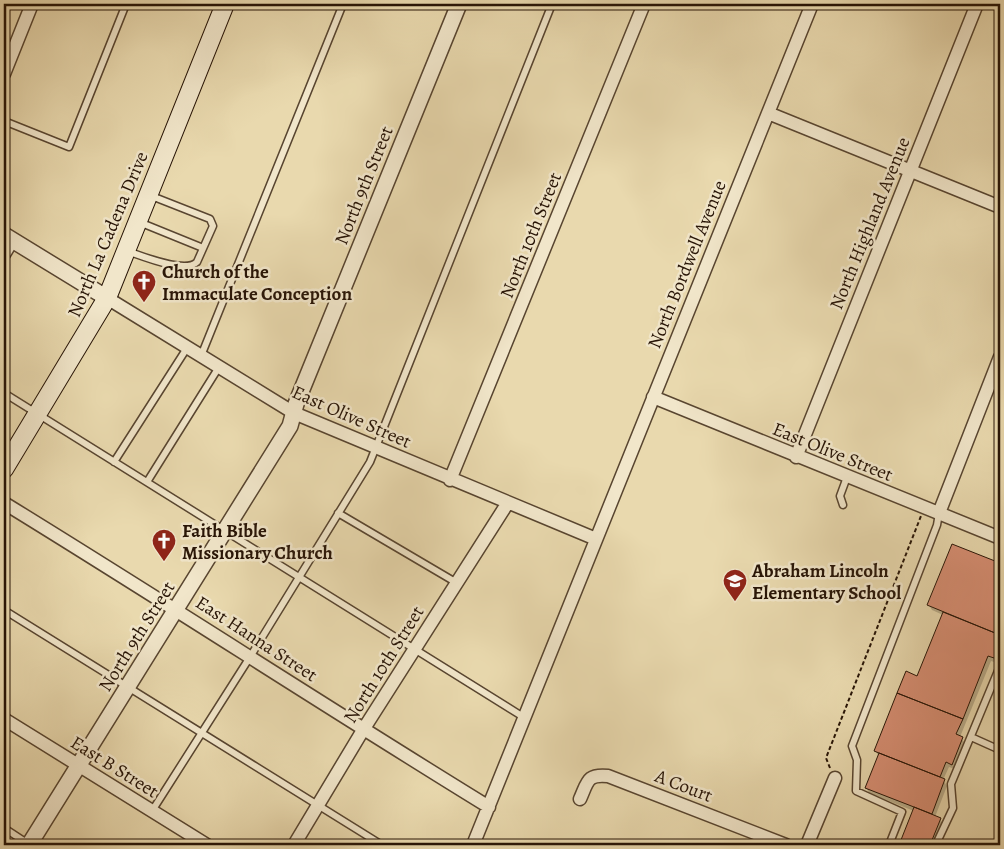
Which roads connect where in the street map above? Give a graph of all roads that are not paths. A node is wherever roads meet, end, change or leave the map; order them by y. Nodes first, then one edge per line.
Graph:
1 (32, 4) edge
2 (126, 4) edge
3 (226, 4) edge
4 (344, 4) edge
5 (459, 4) edge
6 (552, 4) edge
7 (644, 4) edge
8 (812, 4) edge
9 (977, 4) edge
10 (4, 74) edge
11 (768, 113) junction
12 (4, 121) edge
13 (911, 170) junction
14 (148, 195) junction
15 (1000, 207) edge
16 (138, 221) junction
17 (9, 238) edge
18 (203, 248) junction
19 (126, 250) junction
20 (4, 260) edge
21 (106, 298) junction
22 (187, 348) junction
23 (201, 356) junction
24 (1000, 357) edge
25 (219, 367) junction
26 (4, 393) edge
27 (652, 397) junction
28 (294, 413) junction
29 (37, 414) junction
30 (375, 447) junction
31 (796, 457) junction
32 (114, 462) junction
33 (4, 469) edge
34 (847, 477) junction
35 (450, 480) junction
36 (146, 482) junction
37 (4, 503) edge
38 (508, 504) junction
39 (843, 505) dead end
40 (338, 513) junction
41 (939, 513) junction
42 (225, 531) junction
43 (1000, 538) edge
44 (596, 539) junction
45 (299, 577) junction
46 (457, 583) junction
47 (177, 609) junction
48 (4, 610) edge
49 (414, 649) junction
50 (250, 657) junction
51 (1000, 666) edge
52 (128, 687) junction
53 (525, 718) junction
54 (4, 719) edge
55 (363, 730) junction
56 (202, 733) junction
57 (971, 737) junction
58 (1000, 750) edge
59 (79, 765) junction
60 (835, 778) road end
61 (580, 799) dead end
62 (318, 805) junction
63 (489, 806) junction
64 (152, 811) junction
65 (4, 828) edge
66 (30, 845) edge
67 (207, 845) edge
68 (294, 845) edge
69 (382, 845) edge
70 (474, 845) edge
71 (786, 845) edge
72 (807, 845) edge
73 (889, 845) edge
74 (940, 845) edge

1 - 10 street
2 - 12 lane
3 - 14 main road, North La Cadena Drive
4 - 23 lane
5 - 28 street, North 9th Street
6 - 30 lane
7 - 35 street, North 10th Street
8 - 11 street, North Bordwell Avenue
9 - 13 street, North Highland Avenue
11 - 13 street
11 - 27 street, North Bordwell Avenue
13 - 15 street
13 - 31 street, North Highland Avenue
14 - 16 main road, North La Cadena Drive
14 - 18 lane
16 - 18 lane
16 - 19 main road, North La Cadena Drive
17 - 20 lane
17 - 21 street
18 - 19 lane
19 - 21 main road, North La Cadena Drive
21 - 22 street, East Olive Street
21 - 29 main road, North La Cadena Drive
22 - 23 street, East Olive Street
22 - 32 lane
23 - 25 street, East Olive Street
24 - 41 street
25 - 28 street, East Olive Street
25 - 36 lane
26 - 29 lane
27 - 31 street, East Olive Street
27 - 44 street, North Bordwell Avenue
28 - 30 street, East Olive Street
28 - 42 street, North 9th Street
29 - 32 lane
29 - 33 main road, North La Cadena Drive
30 - 35 street, East Olive Street
30 - 40 lane
31 - 34 street, East Olive Street
32 - 36 lane
34 - 39 lane
34 - 41 street, East Olive Street
35 - 38 street, East Olive Street
36 - 42 lane
37 - 47 street, East Hanna Street
38 - 44 street, East Olive Street
38 - 46 street, North 10th Street
40 - 45 lane
40 - 46 lane
41 - 43 street, East Olive Street
41 - 73 lane
42 - 45 lane
42 - 47 street, North 9th Street
44 - 53 street, North Bordwell Avenue
45 - 49 lane
45 - 50 lane
46 - 49 street, North 10th Street
47 - 50 street, East Hanna Street
47 - 52 street, North 9th Street
48 - 52 lane
49 - 53 lane
49 - 55 street, North 10th Street
50 - 55 street, East Hanna Street
50 - 56 lane
51 - 57 lane
52 - 56 lane
52 - 59 street, North 9th Street
53 - 63 street, North Bordwell Avenue
54 - 59 street, East B Street
55 - 62 street, North 10th Street
55 - 63 street, East Hanna Street
56 - 62 lane
56 - 64 lane
57 - 58 lane
57 - 74 lane
59 - 64 street, East B Street
59 - 66 street, North 9th Street
60 - 72 street
61 - 71 street, A Court
62 - 68 street, North 10th Street
62 - 69 lane
63 - 70 street, North Bordwell Avenue
64 - 67 street, East B Street
65 - 66 lane

